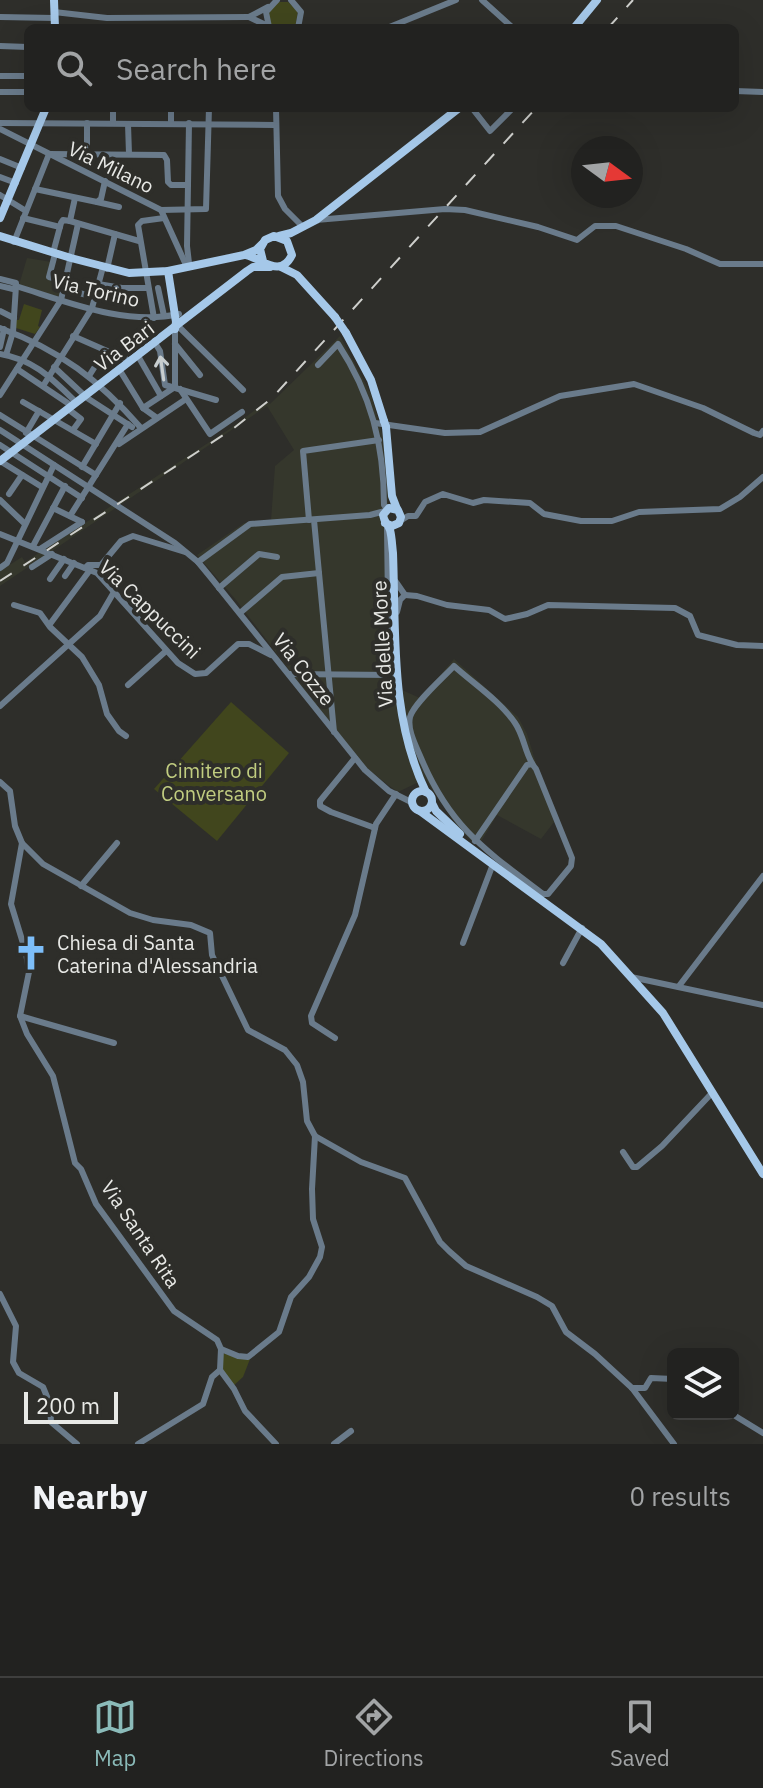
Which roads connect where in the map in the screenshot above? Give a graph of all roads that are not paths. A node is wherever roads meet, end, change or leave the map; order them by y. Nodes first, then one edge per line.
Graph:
1 (54, 0) edge
2 (277, 0) edge
3 (291, 0) edge
4 (456, 0) edge
5 (482, 0) edge
6 (597, 0) edge
7 (268, 7) junction
8 (54, 15) junction
9 (0, 17) edge
10 (210, 17) junction
11 (249, 17) junction
12 (107, 18) junction
13 (55, 24) edge
14 (107, 24) edge
15 (210, 24) edge
16 (263, 24) edge
17 (268, 24) edge
18 (299, 24) edge
19 (397, 24) edge
20 (509, 24) edge
21 (577, 24) edge
22 (0, 46) edge
23 (24, 47) edge
24 (0, 76) edge
25 (24, 76) edge
26 (739, 91) edge
27 (0, 92) edge
28 (24, 92) edge
29 (763, 92) edge
30 (45, 112) edge
31 (113, 112) edge
32 (171, 112) edge
33 (209, 112) edge
34 (277, 112) edge
35 (454, 112) edge
36 (475, 112) edge
37 (509, 112) edge
38 (42, 123) junction
39 (87, 123) junction
40 (113, 123) junction
41 (189, 123) junction
42 (128, 124) junction
43 (171, 124) junction
44 (209, 124) junction
45 (275, 125) junction
46 (0, 126) edge
47 (32, 146) junction
48 (49, 154) junction
49 (129, 154) junction
50 (87, 155) junction
51 (0, 159) edge
52 (22, 168) junction
53 (0, 177) edge
54 (105, 181) junction
55 (16, 183) junction
56 (188, 185) junction
57 (35, 189) junction
58 (4, 197) edge
59 (75, 198) junction
60 (97, 202) junction
61 (119, 207) dead end
62 (187, 209) junction
63 (161, 210) junction
64 (25, 214) junction
65 (0, 218) edge
66 (164, 218) junction
67 (316, 220) junction
68 (74, 223) junction
69 (60, 227) junction
70 (303, 227) junction
71 (115, 234) junction
72 (279, 236) junction
73 (0, 238) edge
74 (139, 241) junction
75 (14, 242) junction
76 (262, 244) junction
77 (290, 244) junction
78 (184, 248) junction
79 (54, 254) junction
80 (244, 255) junction
81 (292, 255) junction
82 (71, 258) junction
83 (266, 264) junction
84 (763, 264) edge
85 (189, 267) junction
86 (281, 267) junction
87 (105, 268) junction
88 (168, 271) junction
89 (145, 274) junction
90 (297, 275) junction
91 (0, 279) edge
92 (98, 284) junction
93 (64, 285) junction
94 (0, 286) edge
95 (16, 286) junction
96 (148, 288) junction
97 (158, 288) dead end
98 (95, 297) junction
99 (160, 297) junction
100 (150, 299) junction
101 (173, 299) junction
102 (61, 300) junction
103 (92, 308) junction
104 (0, 311) edge
105 (14, 318) junction
106 (154, 318) junction
107 (175, 320) junction
108 (2, 328) edge
109 (13, 332) junction
110 (73, 336) junction
111 (35, 341) junction
112 (155, 343) junction
113 (175, 344) junction
114 (0, 347) edge
115 (3, 354) edge
116 (60, 357) junction
117 (101, 357) dead end
118 (134, 358) junction
119 (24, 359) junction
120 (318, 365) dead end
121 (54, 367) junction
122 (17, 369) junction
123 (119, 369) junction
124 (200, 375) dead end
125 (49, 376) junction
126 (89, 376) junction
127 (101, 384) junction
128 (43, 386) junction
129 (178, 388) junction
130 (243, 390) dead end
131 (0, 395) edge
132 (161, 396) junction
133 (186, 399) junction
134 (216, 400) dead end
135 (23, 402) dead end
136 (77, 402) junction
137 (120, 403) junction
138 (143, 408) junction
139 (39, 411) junction
140 (242, 412) dead end
141 (113, 415) junction
142 (24, 416) dead end
143 (3, 417) edge
144 (157, 418) junction
145 (54, 419) junction
146 (33, 421) junction
147 (128, 424) junction
148 (382, 424) junction
149 (106, 427) junction
150 (140, 429) junction
151 (0, 430) edge
152 (73, 430) junction
153 (763, 431) edge
154 (29, 435) junction
155 (123, 437) junction
156 (379, 440) junction
157 (22, 444) junction
158 (96, 444) junction
159 (0, 445) edge
160 (53, 450) junction
161 (11, 452) junction
162 (47, 460) junction
163 (0, 461) edge
164 (54, 465) junction
165 (82, 467) junction
166 (22, 475) junction
167 (48, 475) junction
168 (96, 475) junction
169 (763, 477) edge
170 (65, 486) junction
171 (42, 487) junction
172 (89, 487) junction
173 (9, 494) dead end
174 (82, 498) junction
175 (0, 501) edge
176 (53, 508) junction
177 (396, 514) junction
178 (370, 515) junction
179 (70, 516) junction
180 (312, 520) junction
181 (24, 523) junction
182 (386, 524) junction
183 (0, 534) edge
184 (16, 540) junction
185 (37, 548) junction
186 (188, 553) junction
187 (393, 553) junction
188 (52, 554) junction
189 (277, 557) dead end
190 (64, 559) junction
191 (198, 562) junction
192 (74, 563) junction
193 (32, 567) dead end
194 (0, 568) edge
195 (88, 569) junction
196 (319, 573) junction
197 (65, 576) dead end
198 (394, 578) junction
199 (50, 579) dead end
200 (219, 588) junction
201 (114, 592) junction
202 (405, 595) junction
203 (14, 605) dead end
204 (240, 613) junction
205 (395, 616) junction
206 (50, 624) junction
207 (68, 644) junction
208 (763, 646) edge
209 (166, 651) junction
210 (274, 656) junction
211 (288, 674) junction
212 (330, 675) junction
213 (128, 685) dead end
214 (0, 706) edge
215 (334, 732) junction
216 (126, 736) dead end
217 (355, 758) junction
218 (532, 764) junction
219 (0, 782) edge
220 (421, 790) junction
221 (399, 796) junction
222 (432, 803) junction
223 (444, 804) junction
224 (420, 811) junction
225 (375, 828) junction
226 (462, 837) junction
227 (475, 841) junction
228 (22, 843) junction
229 (117, 843) dead end
230 (493, 864) junction
231 (763, 876) edge
232 (81, 886) junction
233 (0, 904) edge
234 (11, 904) junction
235 (582, 928) junction
236 (463, 943) dead end
237 (563, 963) dead end
238 (631, 977) junction
239 (679, 986) junction
240 (763, 1005) edge
241 (20, 1016) junction
242 (335, 1038) dead end
243 (114, 1043) dead end
244 (711, 1094) junction
245 (315, 1136) junction
246 (623, 1152) dead end
247 (763, 1174) edge
248 (0, 1294) edge
249 (221, 1349) junction
250 (220, 1370) junction
251 (667, 1379) edge
252 (632, 1388) junction
253 (739, 1418) edge
254 (351, 1431) dead end
255 (763, 1433) edge
256 (77, 1444) edge
257 (138, 1444) edge
258 (276, 1444) edge
259 (334, 1444) edge
260 (674, 1444) edge

1 - 8 main road
2 - 7 street
3 - 18 street
4 - 19 street
5 - 20 street
6 - 21 main road
7 - 11 street
7 - 17 street
8 - 9 street
8 - 12 street
8 - 13 main road
10 - 11 street
10 - 12 street
10 - 15 street
11 - 16 street
12 - 14 street
22 - 23 street
24 - 25 street
26 - 29 street
27 - 28 street
30 - 38 main road
31 - 40 street
32 - 43 street
33 - 44 street
34 - 45 street
35 - 67 main road
36 - 37 street
38 - 39 street
38 - 46 street
38 - 47 main road
39 - 40 street
39 - 50 street
40 - 42 street
41 - 43 street
41 - 44 street
41 - 56 street
42 - 43 street
42 - 49 street
44 - 45 street
44 - 62 street
45 - 70 street
46 - 47 street, Via Milano
47 - 48 street, Via Milano
47 - 52 main road
48 - 50 street
48 - 54 street, Via Milano
48 - 57 street
49 - 50 street
49 - 56 street
51 - 52 street
52 - 55 main road
53 - 55 street
54 - 60 street
54 - 63 street, Via Milano
55 - 58 main road
56 - 62 street
57 - 59 street
57 - 64 street
58 - 64 street
58 - 65 main road
59 - 60 street
59 - 68 street
60 - 61 street
62 - 63 street
62 - 78 street
63 - 66 street, Via Milano
64 - 69 street
64 - 75 street
66 - 74 street
66 - 78 street, Via Milano
67 - 70 main road
67 - 84 street
68 - 69 street
68 - 71 street
68 - 82 street
69 - 79 street
70 - 72 main road
70 - 77 main road
71 - 74 street
71 - 87 street
72 - 76 main road
72 - 77 main road
73 - 75 main road
74 - 89 street
75 - 79 main road
76 - 80 main road
76 - 83 main road
77 - 81 main road
78 - 85 street
79 - 82 main road
79 - 93 street
80 - 83 main road
80 - 85 main road
81 - 86 main road
81 - 90 main road
82 - 87 main road
82 - 93 street
83 - 86 main road
83 - 107 main road
85 - 88 main road
86 - 90 main road
87 - 89 main road
87 - 92 street
88 - 89 main road
88 - 101 main road
89 - 96 street
90 - 148 main road, bridge
91 - 95 street
92 - 96 street
92 - 98 street
93 - 98 street
93 - 102 street
94 - 95 street
95 - 102 street, Via Torino
95 - 105 street
96 - 100 street
97 - 99 street
98 - 103 street
99 - 100 street
99 - 101 street
99 - 107 street
100 - 106 street
101 - 107 main road
102 - 103 street, Via Torino
102 - 111 street
103 - 106 street, Via Torino
103 - 110 street
104 - 105 street
105 - 109 street
106 - 107 street, Via Torino
107 - 112 main road, Via Bari
107 - 113 street
107 - 130 street
108 - 109 street
108 - 114 street
109 - 111 street
109 - 115 street
110 - 116 street
110 - 118 street
111 - 116 street
111 - 119 street
112 - 118 main road, Via Bari
129 -> 112 street
113 - 124 street
113 - 129 street
115 - 119 street
116 - 121 street
116 - 126 street
117 - 126 street
118 - 123 main road, Via Bari
118 - 132 street
119 - 122 street
119 - 125 street
120 - 148 street
121 - 125 street
121 - 136 street
122 - 128 street
122 - 131 street
123 - 127 main road, Via Bari
123 - 138 street
125 - 128 street
125 - 136 street
126 - 127 street
127 - 136 main road, Via Bari
127 - 137 street
128 - 136 street
129 - 132 street
129 - 133 street
129 - 134 street
132 - 138 street
133 - 140 street
133 - 144 street
135 - 139 street
136 - 141 street
136 - 145 main road, Via Bari
136 - 152 street
137 - 141 street
137 - 150 street
138 - 144 street
139 - 145 street
139 - 146 street
141 - 147 street
141 - 149 street
142 - 146 street
143 - 151 street
143 - 154 street
144 - 150 street
145 - 152 street
145 - 154 main road, Via Bari
146 - 154 street
147 - 150 street
147 - 155 street
148 - 153 street
148 - 156 street
148 - 177 main road
149 - 155 street
149 - 158 street
150 - 155 street
151 - 157 street, Via Cozze
152 - 158 street
154 - 157 main road, Via Bari
154 - 160 street
155 - 168 street
156 - 177 street
156 - 180 street
157 - 161 main road, Via Bari
157 - 162 street, Via Cozze
158 - 165 street
159 - 161 street
160 - 162 street
160 - 165 street
161 - 163 main road, Via Bari
161 - 167 street
162 - 164 street, Via Cozze
163 - 166 street
164 - 167 street
164 - 172 street, Via Cozze
165 - 168 street
166 - 171 street
166 - 173 street
167 - 170 street
167 - 171 street
168 - 172 street
169 - 177 street
170 - 174 street
170 - 176 street
171 - 181 street
172 - 174 street
172 - 186 street, Via Cozze
174 - 179 street
175 - 181 street
176 - 179 street
176 - 185 street
177 - 178 street
177 - 182 main road
177 - 182 main road
177 - 187 main road
178 - 180 street
178 - 182 street
179 - 185 street
180 - 191 street
180 - 196 street
181 - 184 street
182 - 187 main road
182 - 212 street
183 - 184 street, Via Cappuccini
184 - 185 street, Via Cappuccini
184 - 194 street
185 - 188 street, Via Cappuccini
186 - 191 street, Via Cozze
186 - 195 street
187 - 198 main road, Via delle More
188 - 190 street, Via Cappuccini
188 - 193 street
189 - 200 street
190 - 192 street, Via Cappuccini
190 - 199 street
191 - 200 street, Via Cozze
192 - 195 street, Via Cappuccini
192 - 197 street
195 - 201 street, Via Cappuccini
195 - 206 street
196 - 204 street
196 - 212 street
198 - 202 street
198 - 205 main road, Via delle More
200 - 204 street, Via Cozze
201 - 207 street
201 - 209 street, Via Cappuccini
202 - 205 street
202 - 208 street
203 - 206 street
204 - 210 street, Via Cozze
205 - 220 main road, Via delle More
206 - 207 street
207 - 214 street
207 - 216 street
209 - 210 street, Via Cappuccini
209 - 213 street
210 - 211 street, Via Cozze
211 - 212 street
211 - 215 street, Via Cozze
212 - 215 street
215 - 217 street, Via Cozze
217 - 221 street, Via Cozze
217 - 225 street
218 - 220 street
218 - 227 street
218 - 227 street
219 - 228 street
220 - 221 street
220 - 222 main road
220 - 223 street
220 - 224 main road
221 - 225 street
222 - 224 main road
222 - 226 main road
223 - 226 street
223 - 227 street
224 - 230 main road
225 - 242 street
226 - 230 main road
228 - 232 street
228 - 234 street
229 - 232 street
230 - 235 main road
230 - 236 street
231 - 239 street
232 - 245 street
233 - 234 street
234 - 241 street
235 - 237 street
235 - 238 main road
238 - 239 street
238 - 244 main road
239 - 240 street
241 - 243 street
241 - 249 street, Via Santa Rita
244 - 246 street
244 - 247 main road
245 - 249 street
245 - 252 street
248 - 256 street
249 - 250 street
250 - 257 street
250 - 258 street
251 - 252 street
252 - 260 street
253 - 255 street
254 - 259 street

